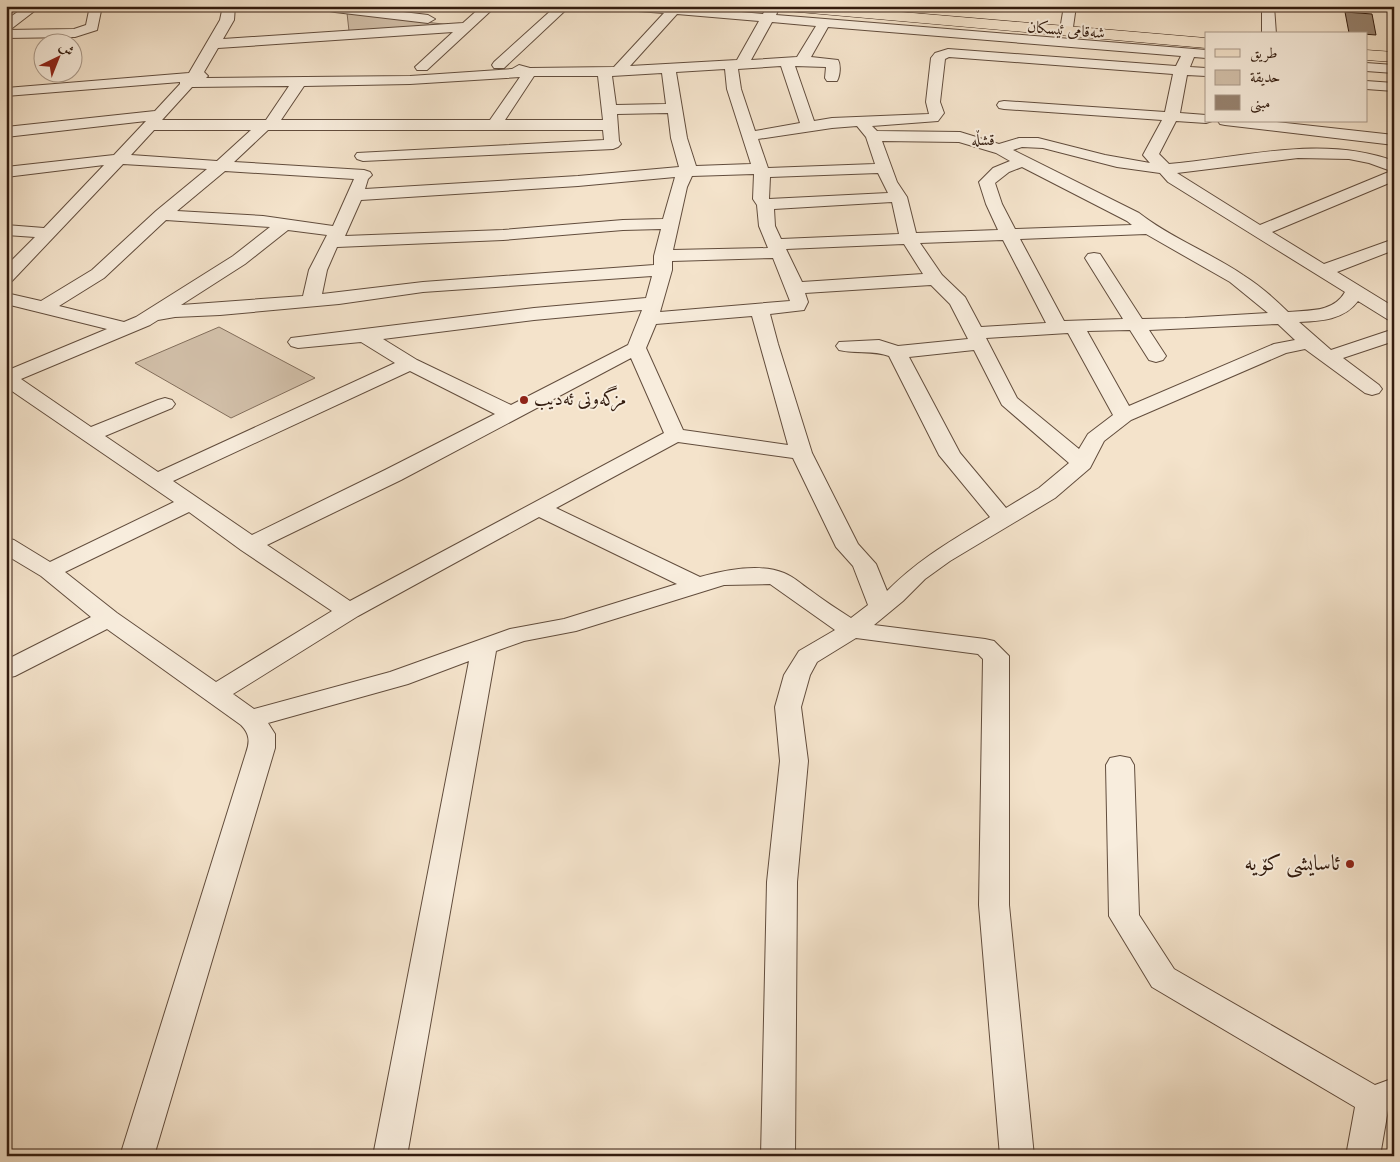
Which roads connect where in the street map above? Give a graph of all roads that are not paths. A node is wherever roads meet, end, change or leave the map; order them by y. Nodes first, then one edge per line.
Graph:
1 (96, 6) edge
2 (229, 6) edge
3 (490, 6) edge
4 (564, 6) edge
5 (625, 6) edge
6 (861, 6) edge
7 (1069, 6) edge
8 (1268, 6) edge
9 (31, 9) dead end
10 (674, 10) junction
11 (773, 10) edge
12 (335, 19) edge
13 (824, 23) junction
14 (1068, 24) junction
15 (6, 26) edge
16 (468, 26) junction
17 (931, 32) junction
18 (1270, 32) edge
19 (1127, 33) junction
20 (6, 34) edge
21 (1205, 36) edge
22 (1205, 42) edge
23 (213, 44) junction
24 (1368, 47) edge
25 (1394, 49) edge
26 (931, 51) junction
27 (1189, 53) junction
28 (1205, 54) edge
29 (1368, 55) edge
30 (1394, 57) edge
31 (802, 60) junction
32 (786, 61) junction
33 (737, 64) junction
34 (499, 65) junction
35 (422, 67) junction
36 (1368, 67) edge
37 (668, 69) junction
38 (1394, 69) edge
39 (1181, 70) junction
40 (530, 72) junction
41 (611, 72) junction
42 (1205, 72) edge
43 (832, 78) dead end
44 (190, 80) junction
45 (299, 82) junction
46 (1368, 85) edge
47 (77, 86) junction
48 (1394, 87) edge
49 (6, 92) edge
50 (1004, 105) dead end
51 (675, 108) junction
52 (1172, 115) junction
53 (610, 118) junction
54 (1205, 119) edge
55 (153, 120) junction
56 (860, 121) junction
57 (1234, 122) edge
58 (364, 124) junction
59 (495, 124) junction
60 (267, 125) junction
61 (63, 126) junction
62 (809, 127) junction
63 (6, 132) edge
64 (750, 136) junction
65 (873, 136) junction
66 (1394, 140) edge
67 (613, 144) junction
68 (1001, 150) junction
69 (362, 156) junction
70 (1386, 156) edge
71 (119, 159) junction
72 (1022, 162) junction
73 (221, 166) junction
74 (1394, 167) edge
75 (884, 168) junction
76 (1164, 169) junction
77 (685, 171) junction
78 (761, 171) junction
79 (6, 172) edge
80 (364, 175) junction
81 (1394, 175) edge
82 (616, 177) junction
83 (355, 195) junction
84 (899, 196) junction
85 (765, 205) junction
86 (162, 215) junction
87 (285, 224) junction
88 (670, 224) junction
89 (1150, 229) junction
90 (6, 230) edge
91 (1260, 231) junction
92 (48, 233) junction
93 (1010, 234) junction
94 (335, 237) junction
95 (909, 239) junction
96 (1394, 244) edge
97 (778, 248) junction
98 (1094, 258) dead end
99 (663, 263) junction
100 (1323, 270) junction
101 (6, 277) edge
102 (935, 278) junction
103 (794, 288) junction
104 (1354, 290) junction
105 (6, 298) edge
106 (312, 300) junction
107 (44, 308) junction
108 (760, 310) junction
109 (652, 311) junction
110 (154, 315) junction
111 (1394, 315) edge
112 (1283, 318) junction
113 (1136, 325) junction
114 (1067, 327) junction
115 (125, 328) junction
116 (1394, 335) edge
117 (364, 336) junction
118 (976, 339) junction
119 (298, 342) dead end
120 (1308, 343) junction
121 (846, 346) dead end
122 (636, 348) junction
123 (897, 352) junction
124 (1156, 356) dead end
125 (1328, 357) junction
126 (410, 364) junction
127 (1372, 389) dead end
128 (165, 404) dead end
129 (510, 413) junction
130 (1124, 416) junction
131 (89, 435) junction
132 (675, 435) junction
133 (801, 453) junction
134 (1082, 462) junction
135 (156, 481) junction
136 (191, 503) junction
137 (538, 508) junction
138 (1003, 518) junction
139 (249, 545) junction
140 (8, 549) edge
141 (49, 571) junction
142 (698, 585) junction
143 (881, 606) junction
144 (349, 612) junction
145 (108, 618) junction
146 (852, 630) junction
147 (484, 646) junction
148 (6, 670) edge
149 (215, 694) junction
150 (250, 719) junction
151 (1120, 765) dead end
152 (1383, 1097) edge
153 (137, 1156) edge
154 (390, 1156) edge
155 (778, 1156) edge
156 (1017, 1156) edge
157 (1363, 1156) edge

1 - 20 street
2 - 23 street
3 - 16 street
4 - 34 street
5 - 10 street
6 - 14 main road, شەقامی ئیسکان
7 - 14 street
8 - 18 street
9 - 15 street
10 - 11 street
10 - 41 street
11 - 13 street
11 - 19 main road, شەقامی ئیسکان
11 - 33 street
12 - 16 street
12 - 16 street
12 - 23 street
13 - 17 street
13 - 31 street
14 - 19 main road, شەقامی ئیسکان
16 - 35 street
17 - 26 street
17 - 27 street
19 - 21 main road, شەقامی ئیسکان
19 - 22 main road, شەقامی ئیسکان
23 - 44 street
24 - 25 main road
26 - 39 street
26 - 56 street
27 - 28 street
27 - 39 street
29 - 30 main road
31 - 32 street
31 - 43 street
32 - 33 street
32 - 62 street
33 - 37 street
33 - 64 street
34 - 35 street
34 - 40 street
35 - 44 street
36 - 38 street
37 - 41 street
37 - 51 street
39 - 42 street
39 - 52 street
40 - 41 street
40 - 45 street
40 - 59 street
41 - 53 street
44 - 45 street
44 - 47 street
44 - 55 street
45 - 60 street
46 - 48 street
47 - 49 street
47 - 61 street
50 - 52 street
51 - 53 street
51 - 77 street
52 - 54 street
52 - 76 street
53 - 59 street
53 - 67 street
55 - 60 street
55 - 61 street
55 - 71 street
56 - 62 street
56 - 65 street
57 - 66 street
58 - 59 street
58 - 60 street
58 - 69 street
60 - 73 street
61 - 63 street
62 - 64 street
64 - 78 street
65 - 68 street
65 - 75 street
67 - 69 street
67 - 82 street
68 - 72 street
68 - 76 street
69 - 80 street
70 - 74 street
70 - 76 street
71 - 73 street
71 - 79 street
71 - 92 street
72 - 89 street
72 - 93 street
73 - 80 street
73 - 86 street
75 - 78 street
75 - 84 street
76 - 91 street
77 - 78 street
77 - 82 street
77 - 88 street
78 - 85 street
80 - 83 street
81 - 91 street
82 - 83 street
83 - 94 street
84 - 85 street
84 - 95 street
85 - 97 street
86 - 87 street
86 - 107 street
87 - 94 street
87 - 110 street
88 - 94 street
88 - 99 street
89 - 93 street
89 - 112 street
90 - 92 street
91 - 100 street
92 - 101 street
93 - 95 street
93 - 114 street
94 - 106 street
95 - 97 street
95 - 102 street
96 - 100 street
97 - 99 street
97 - 103 street
98 - 113 street
99 - 106 street
99 - 109 street
100 - 104 street
102 - 103 street
102 - 118 street
103 - 108 street
104 - 111 street
104 - 112 street
105 - 107 street
106 - 110 street
107 - 115 street
108 - 109 street
108 - 133 street
109 - 117 street
109 - 122 street
110 - 115 street
112 - 113 street
112 - 120 street
113 - 114 street
113 - 124 street
114 - 118 street
114 - 130 street
115 - 131 street
116 - 125 street
117 - 119 street
117 - 126 street
118 - 123 street
118 - 134 street
120 - 125 street
120 - 130 street
121 - 123 street
122 - 129 street
122 - 132 street
123 - 138 street
125 - 127 street
126 - 129 street
126 - 135 street
128 - 131 street
129 - 139 street
130 - 134 street
131 - 135 street
132 - 133 street
132 - 137 street
133 - 143 street
134 - 138 street
135 - 136 street
136 - 139 street
136 - 141 street
137 - 142 street
137 - 144 street
138 - 143 street
139 - 144 street
140 - 141 street
141 - 145 street
142 - 146 street
142 - 147 street
143 - 146 street
144 - 149 street
145 - 148 street
145 - 149 street
146 - 155 street
146 - 156 street
147 - 150 street
147 - 154 street
149 - 150 street
150 - 153 street
151 - 152 street
152 - 157 street

